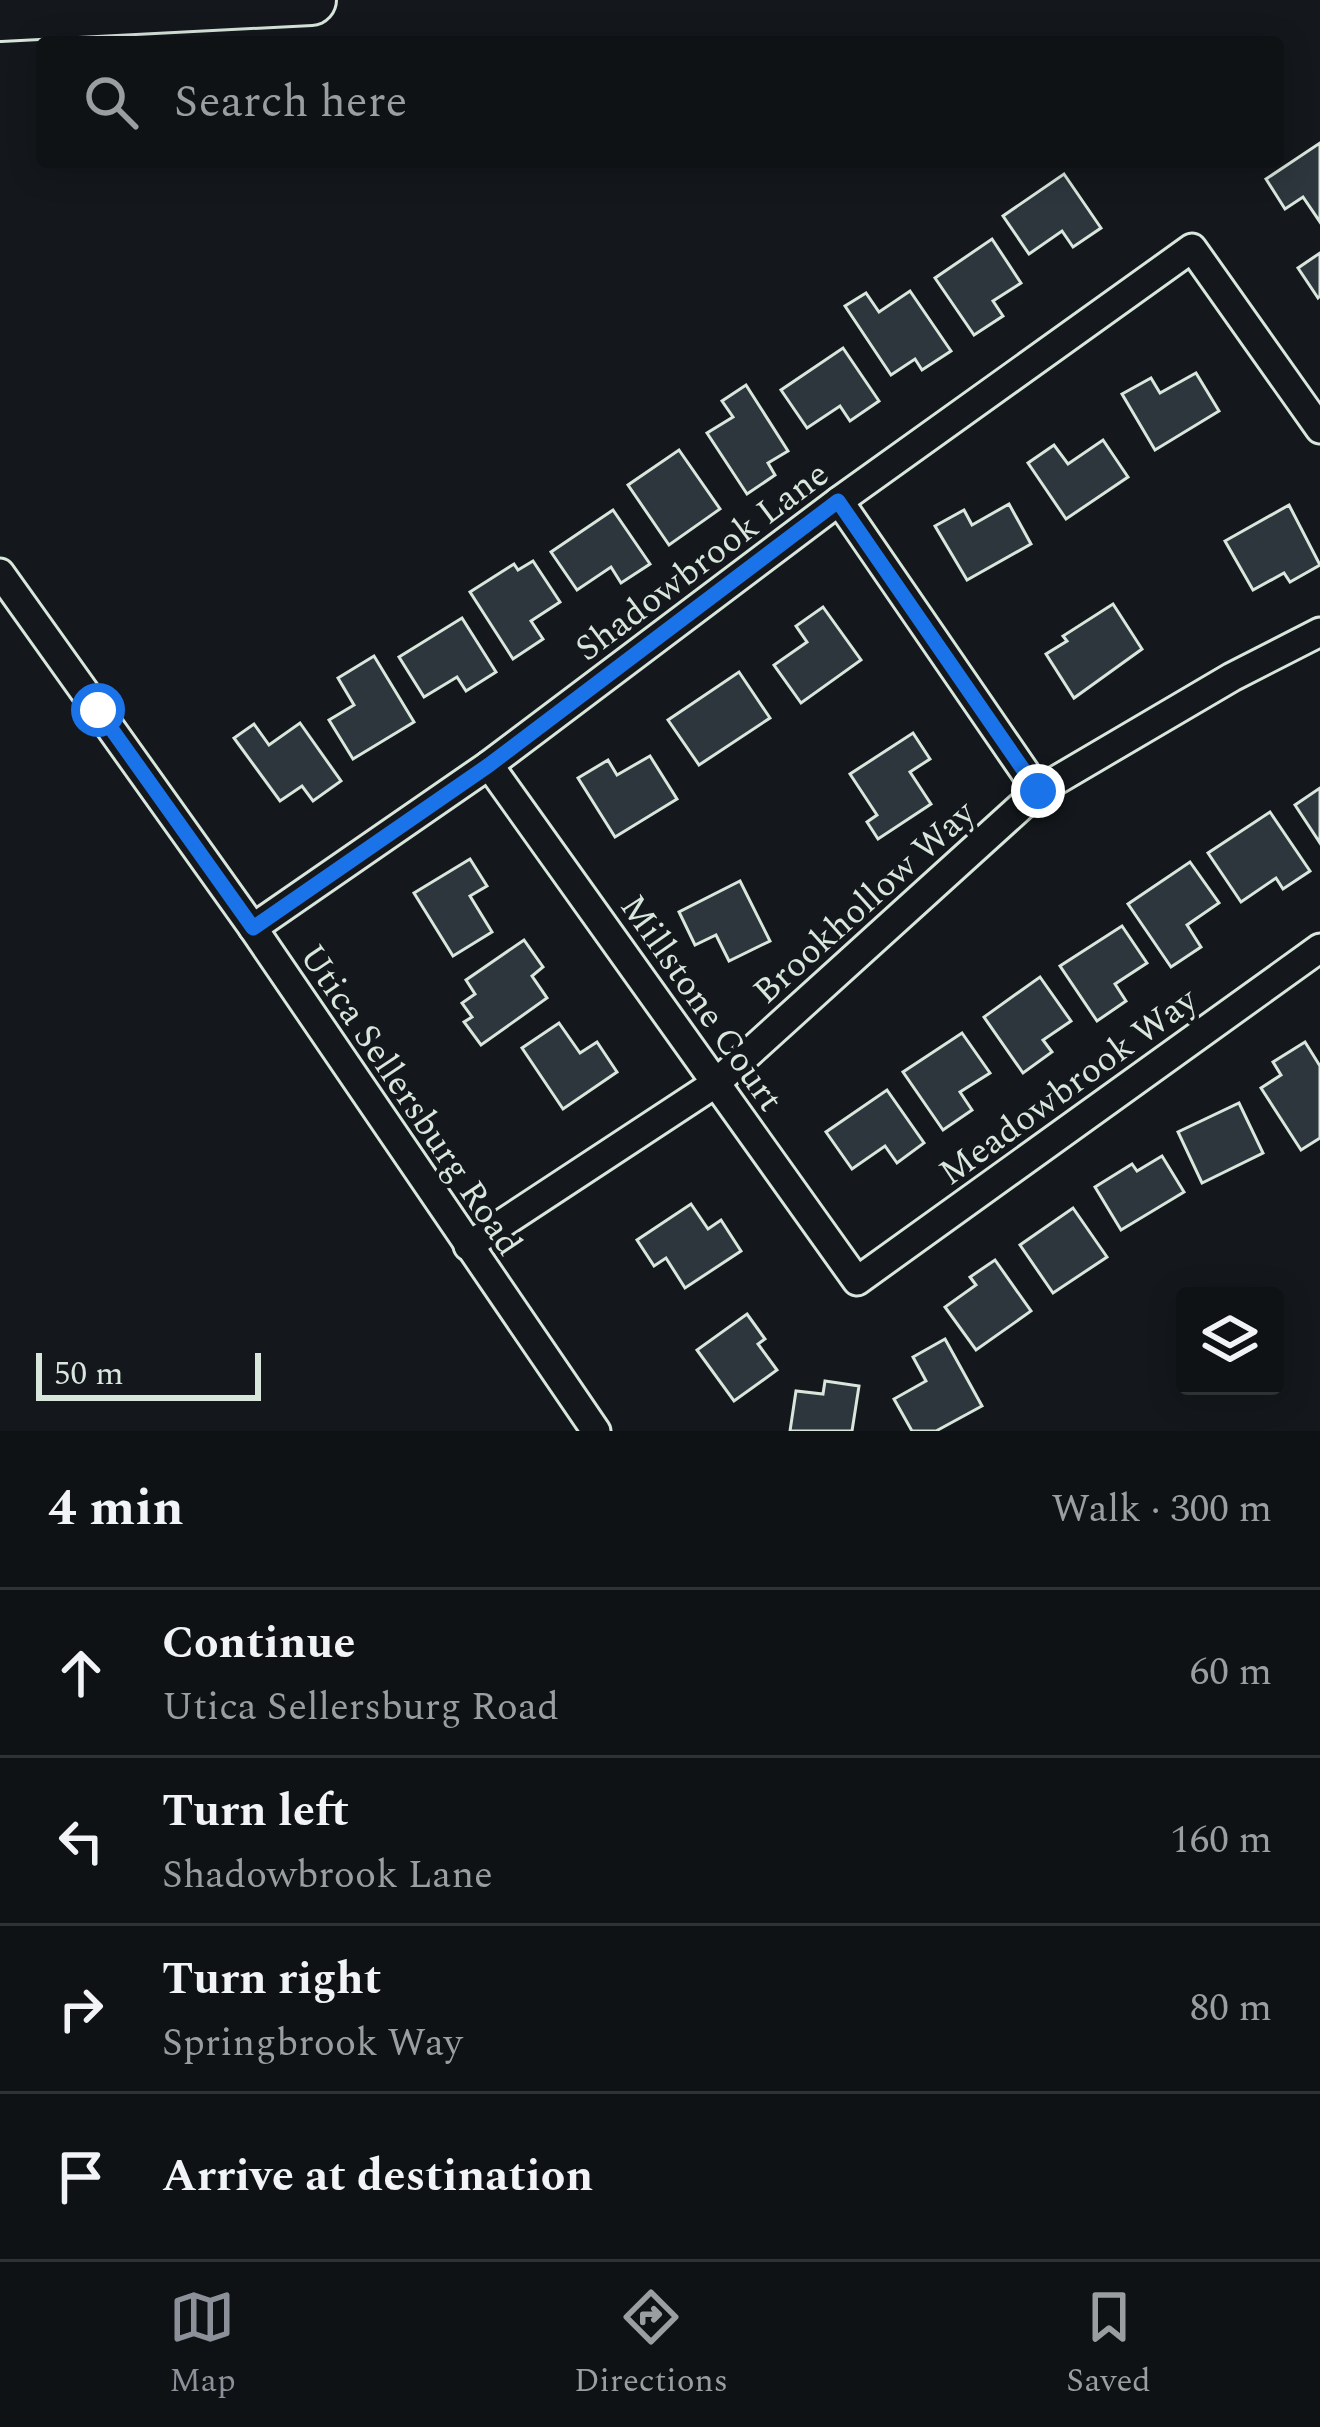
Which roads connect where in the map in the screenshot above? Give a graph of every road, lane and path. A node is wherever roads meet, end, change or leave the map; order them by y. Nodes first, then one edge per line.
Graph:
1 (311, 0) edge
2 (0, 16) edge
3 (1320, 429) edge
4 (838, 501) junction
5 (0, 573) edge
6 (1320, 632) edge
7 (489, 765) junction
8 (1038, 791) junction
9 (253, 928) junction
10 (1320, 948) edge
11 (716, 1083) junction
12 (468, 1246) junction
13 (857, 1281) joint
14 (596, 1431) edge

1 - 2 highway
3 - 4 street, Shadowbrook Lane
4 - 7 street, Shadowbrook Lane
4 - 8 street
5 - 9 street, Utica Sellersburg Road
6 - 8 street, Brookhollow Way
7 - 9 street, Shadowbrook Lane
7 - 11 street, Millstone Court
8 - 11 street, Brookhollow Way
9 - 12 street, Utica Sellersburg Road
10 - 13 street, Meadowbrook Way
11 - 12 street, Brookhollow Way
11 - 13 street, Millstone Court
12 - 14 street, Utica Sellersburg Road

